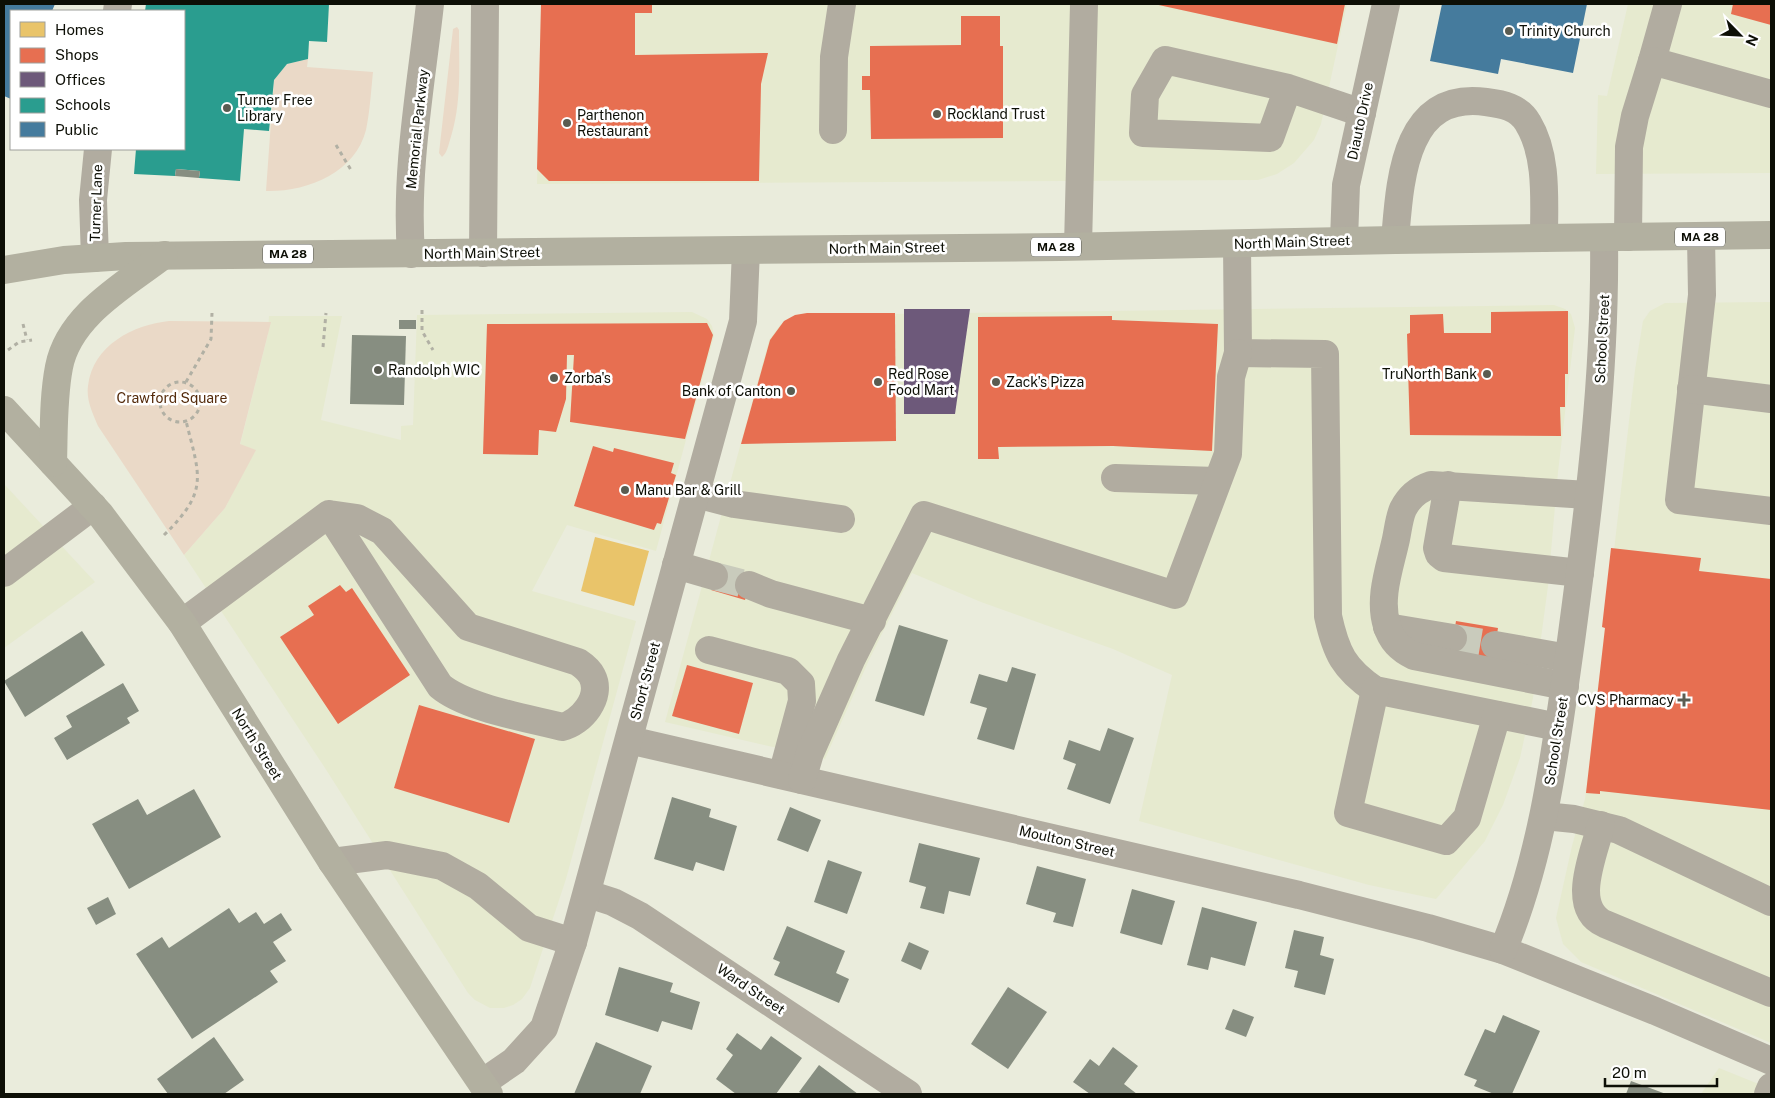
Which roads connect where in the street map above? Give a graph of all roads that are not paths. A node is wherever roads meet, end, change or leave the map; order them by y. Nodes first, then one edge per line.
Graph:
1 (430, 4) edge
2 (485, 4) edge
3 (842, 4) edge
4 (1084, 4) edge
5 (1386, 4) edge
6 (1668, 4) edge
7 (1652, 61) junction
8 (1288, 88) junction
9 (1771, 94) edge
10 (1362, 112) junction
11 (833, 130) dead end
12 (98, 150) edge
13 (1771, 235) edge
14 (1616, 237) junction
15 (1701, 237) junction
16 (1544, 238) junction
17 (1344, 240) junction
18 (1395, 240) junction
19 (1237, 244) junction
20 (1078, 246) junction
21 (746, 250) junction
22 (483, 253) junction
23 (411, 254) junction
24 (164, 256) junction
25 (95, 258) junction
26 (4, 270) edge
27 (1238, 353) junction
28 (1692, 389) junction
29 (1771, 398) edge
30 (4, 410) edge
31 (53, 463) junction
32 (1115, 478) dead end
33 (1217, 482) junction
34 (1448, 486) junction
35 (696, 494) junction
36 (1588, 494) junction
37 (93, 506) junction
38 (1771, 511) edge
39 (329, 514) junction
40 (841, 519) dead end
41 (676, 565) junction
42 (4, 573) edge
43 (1580, 573) junction
44 (714, 576) tunnel mouth
45 (749, 585) tunnel mouth
46 (872, 621) junction
47 (182, 623) junction
48 (1387, 627) junction
49 (1453, 638) tunnel mouth
50 (1495, 646) tunnel mouth
51 (708, 650) dead end
52 (1568, 658) junction
53 (1565, 686) junction
54 (1375, 690) junction
55 (1496, 715) junction
56 (1558, 727) junction
57 (630, 740) junction
58 (792, 778) junction
59 (1544, 816) junction
60 (1601, 825) junction
61 (332, 862) junction
62 (588, 894) junction
63 (1771, 902) edge
64 (574, 942) junction
65 (1503, 950) junction
66 (1771, 993) edge
67 (1770, 1058) edge
68 (1771, 1087) edge
69 (486, 1089) edge
70 (908, 1094) edge
71 (1768, 1094) edge

1 - 23 street, Memorial Parkway
2 - 22 street
3 - 11 street
4 - 20 street
5 - 10 street, Diauto Drive
6 - 7 street, School Street
7 - 9 street
7 - 14 street, School Street
8 - 8 street
8 - 10 street
10 - 17 street, Diauto Drive
12 - 25 street, Turner Lane
13 - 15 main road, North Main Street / MA 28
14 - 15 main road, North Main Street / MA 28
14 - 16 main road, North Main Street / MA 28
14 - 36 street, School Street
15 - 28 street
16 - 18 main road, North Main Street / MA 28
16 - 18 street
17 - 18 main road, North Main Street / MA 28
17 - 19 main road, North Main Street / MA 28
19 - 20 main road, North Main Street / MA 28
19 - 27 street
20 - 21 main road, North Main Street / MA 28
21 - 22 main road, North Main Street / MA 28
21 - 35 street, Short Street
22 - 23 main road, North Main Street / MA 28
23 - 24 main road, North Main Street / MA 28
24 - 25 main road, North Main Street / MA 28
24 - 31 main road
25 - 26 main road, North Main Street / MA 28
27 - 33 street
27 - 54 street
28 - 29 street
28 - 38 street
30 - 31 main road, North Street
31 - 37 main road, North Street
32 - 33 street
33 - 46 street
34 - 36 street
34 - 43 street
34 - 48 street
35 - 40 street
35 - 41 street, Short Street
36 - 43 street, School Street
37 - 42 street
37 - 47 main road, North Street
39 - 39 street
39 - 47 street
41 - 44 street
41 - 57 street, Short Street
43 - 52 street, School Street
45 - 46 street
46 - 58 street
47 - 61 main road, North Street
48 - 49 street
48 - 53 street
50 - 52 street
51 - 58 street
52 - 53 street, School Street
53 - 56 street, School Street
54 - 55 street
54 - 55 street
55 - 56 street
56 - 59 street, School Street
57 - 58 street, Moulton Street
57 - 62 street, Short Street
58 - 65 street, Moulton Street
59 - 60 street
59 - 65 street, School Street
60 - 63 street
60 - 66 street
61 - 64 street
61 - 69 main road, North Street
62 - 64 street, Short Street
62 - 70 street, Ward Street
64 - 69 street, Short Street
65 - 67 street
68 - 71 street

